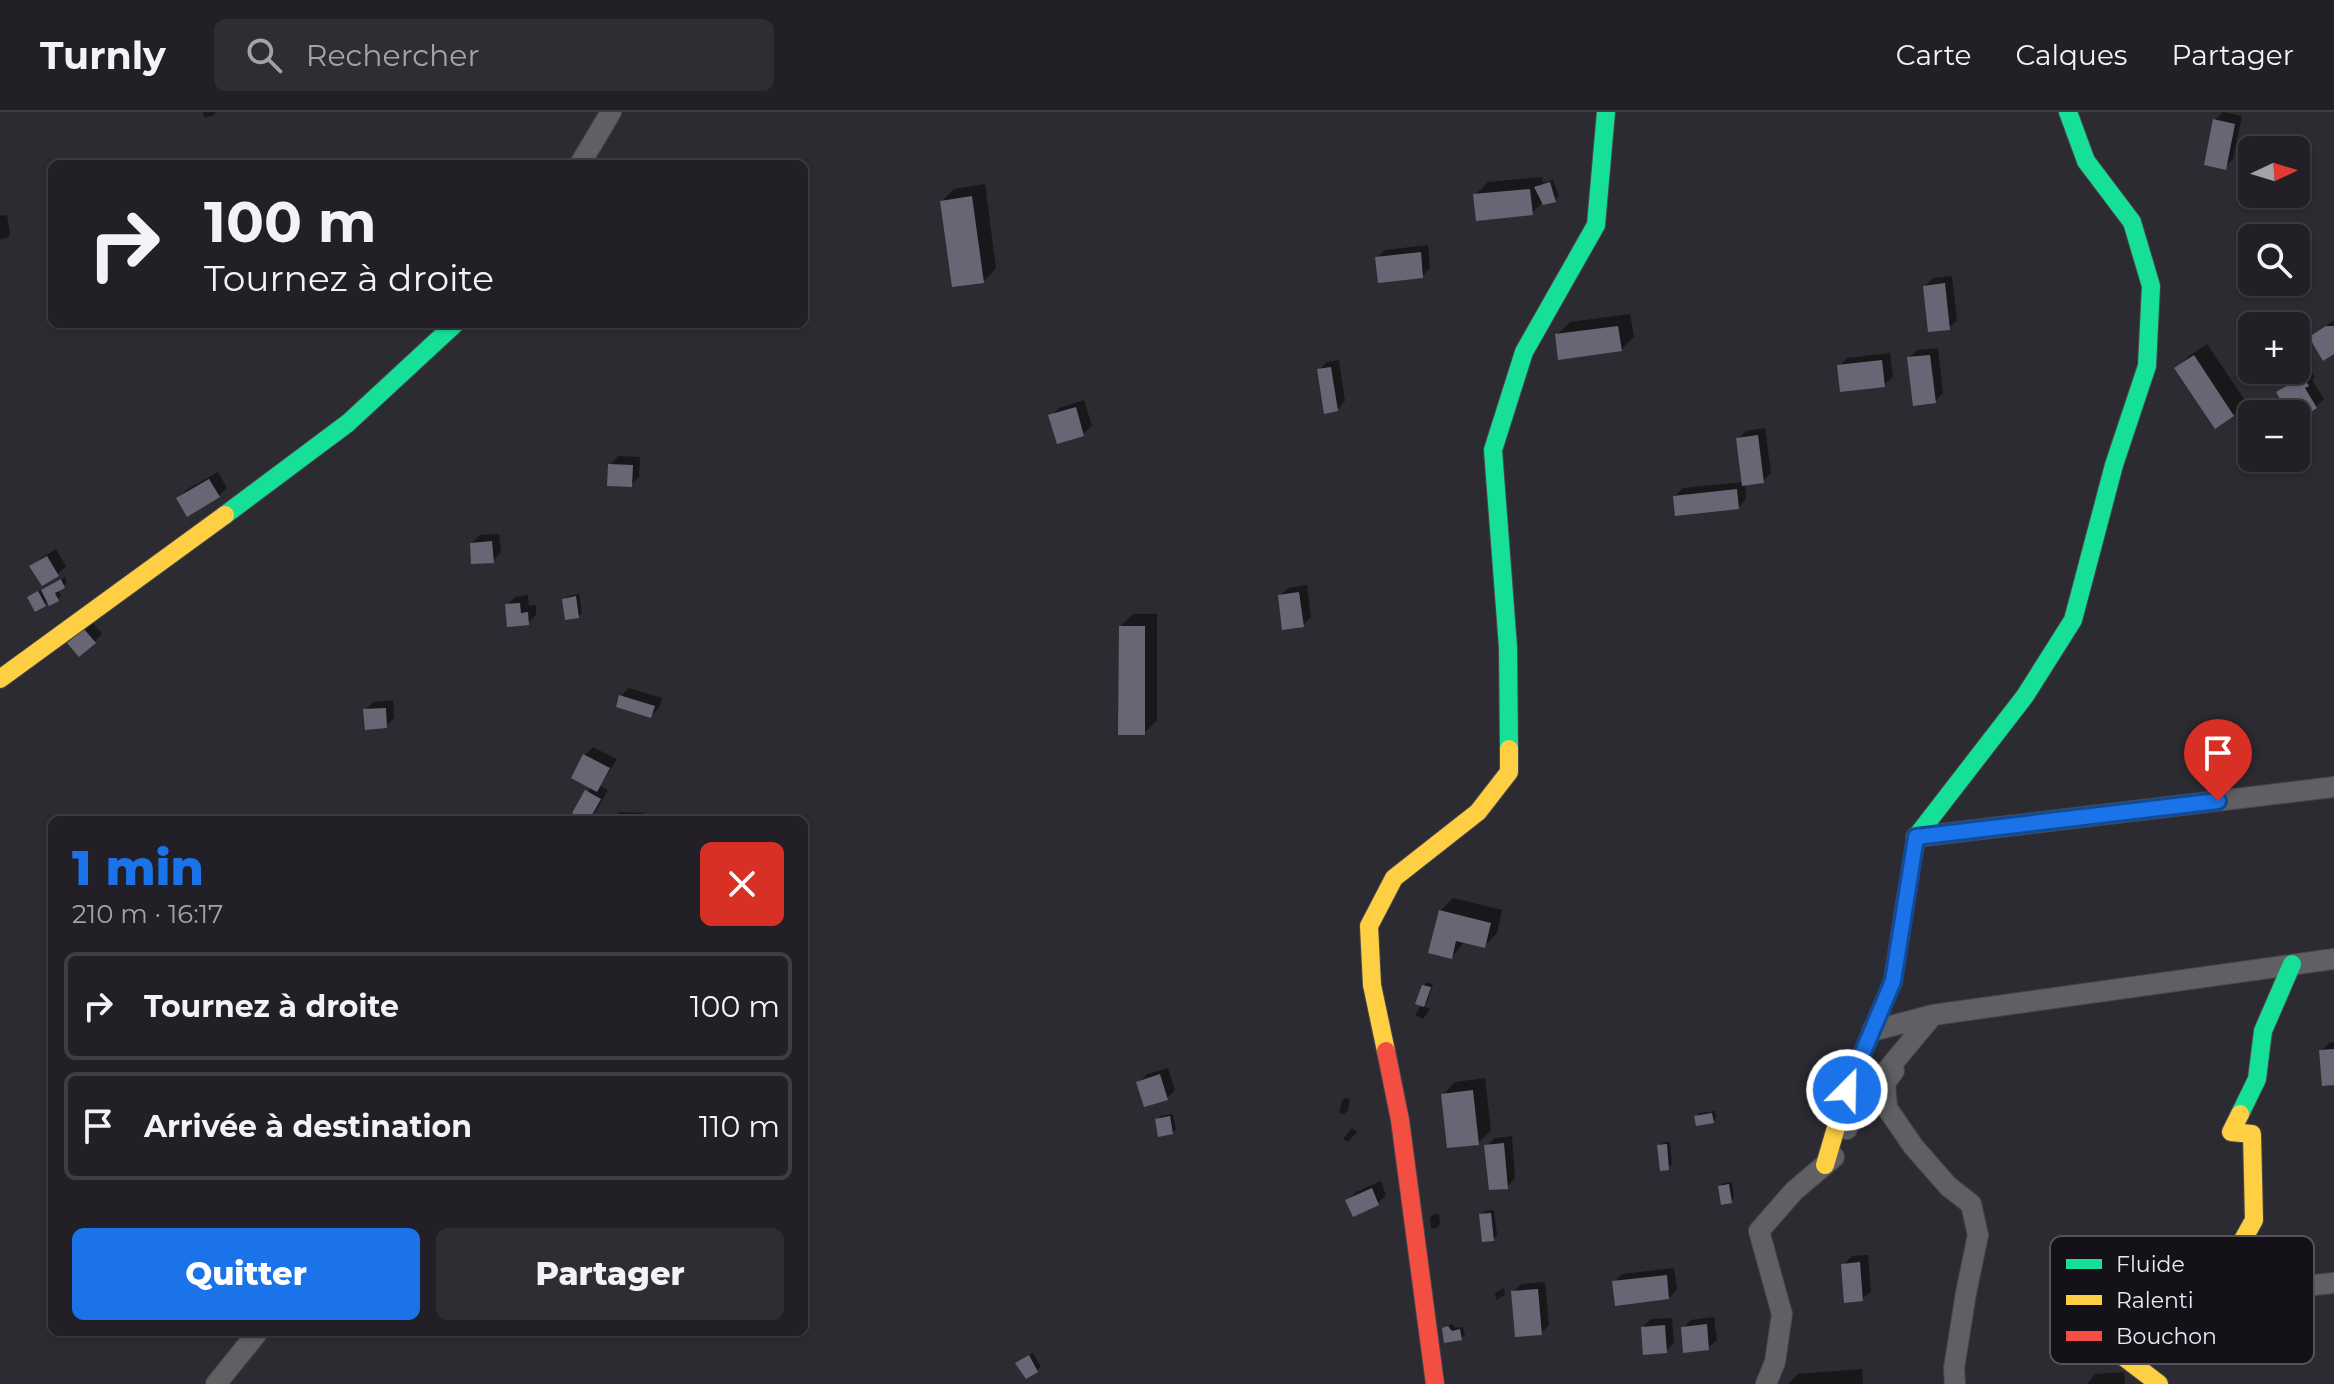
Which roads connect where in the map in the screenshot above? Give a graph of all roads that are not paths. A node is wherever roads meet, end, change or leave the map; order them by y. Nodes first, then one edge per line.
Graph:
1 (611, 112) edge
2 (1606, 112) edge
3 (2068, 112) edge
4 (582, 160) edge
5 (451, 328) edge
6 (0, 679) edge
7 (2334, 787) edge
8 (1916, 837) junction
9 (2334, 959) edge
10 (2292, 964) junction
11 (1933, 1015) junction
12 (1872, 1031) junction
13 (1825, 1165) junction
14 (2245, 1236) edge
15 (2334, 1283) edge
16 (2314, 1285) edge
17 (255, 1336) edge
18 (2133, 1364) edge
19 (216, 1384) edge
20 (1435, 1384) edge
21 (1766, 1384) edge
22 (1955, 1384) edge
23 (2159, 1384) edge

1 - 4 street
2 - 20 street
3 - 8 street
5 - 6 street
7 - 8 street
8 - 12 street
9 - 10 street
10 - 11 street
10 - 14 street
11 - 12 street
11 - 13 street
11 - 22 street
12 - 13 street
13 - 21 street
15 - 16 street
17 - 19 street
18 - 23 street

